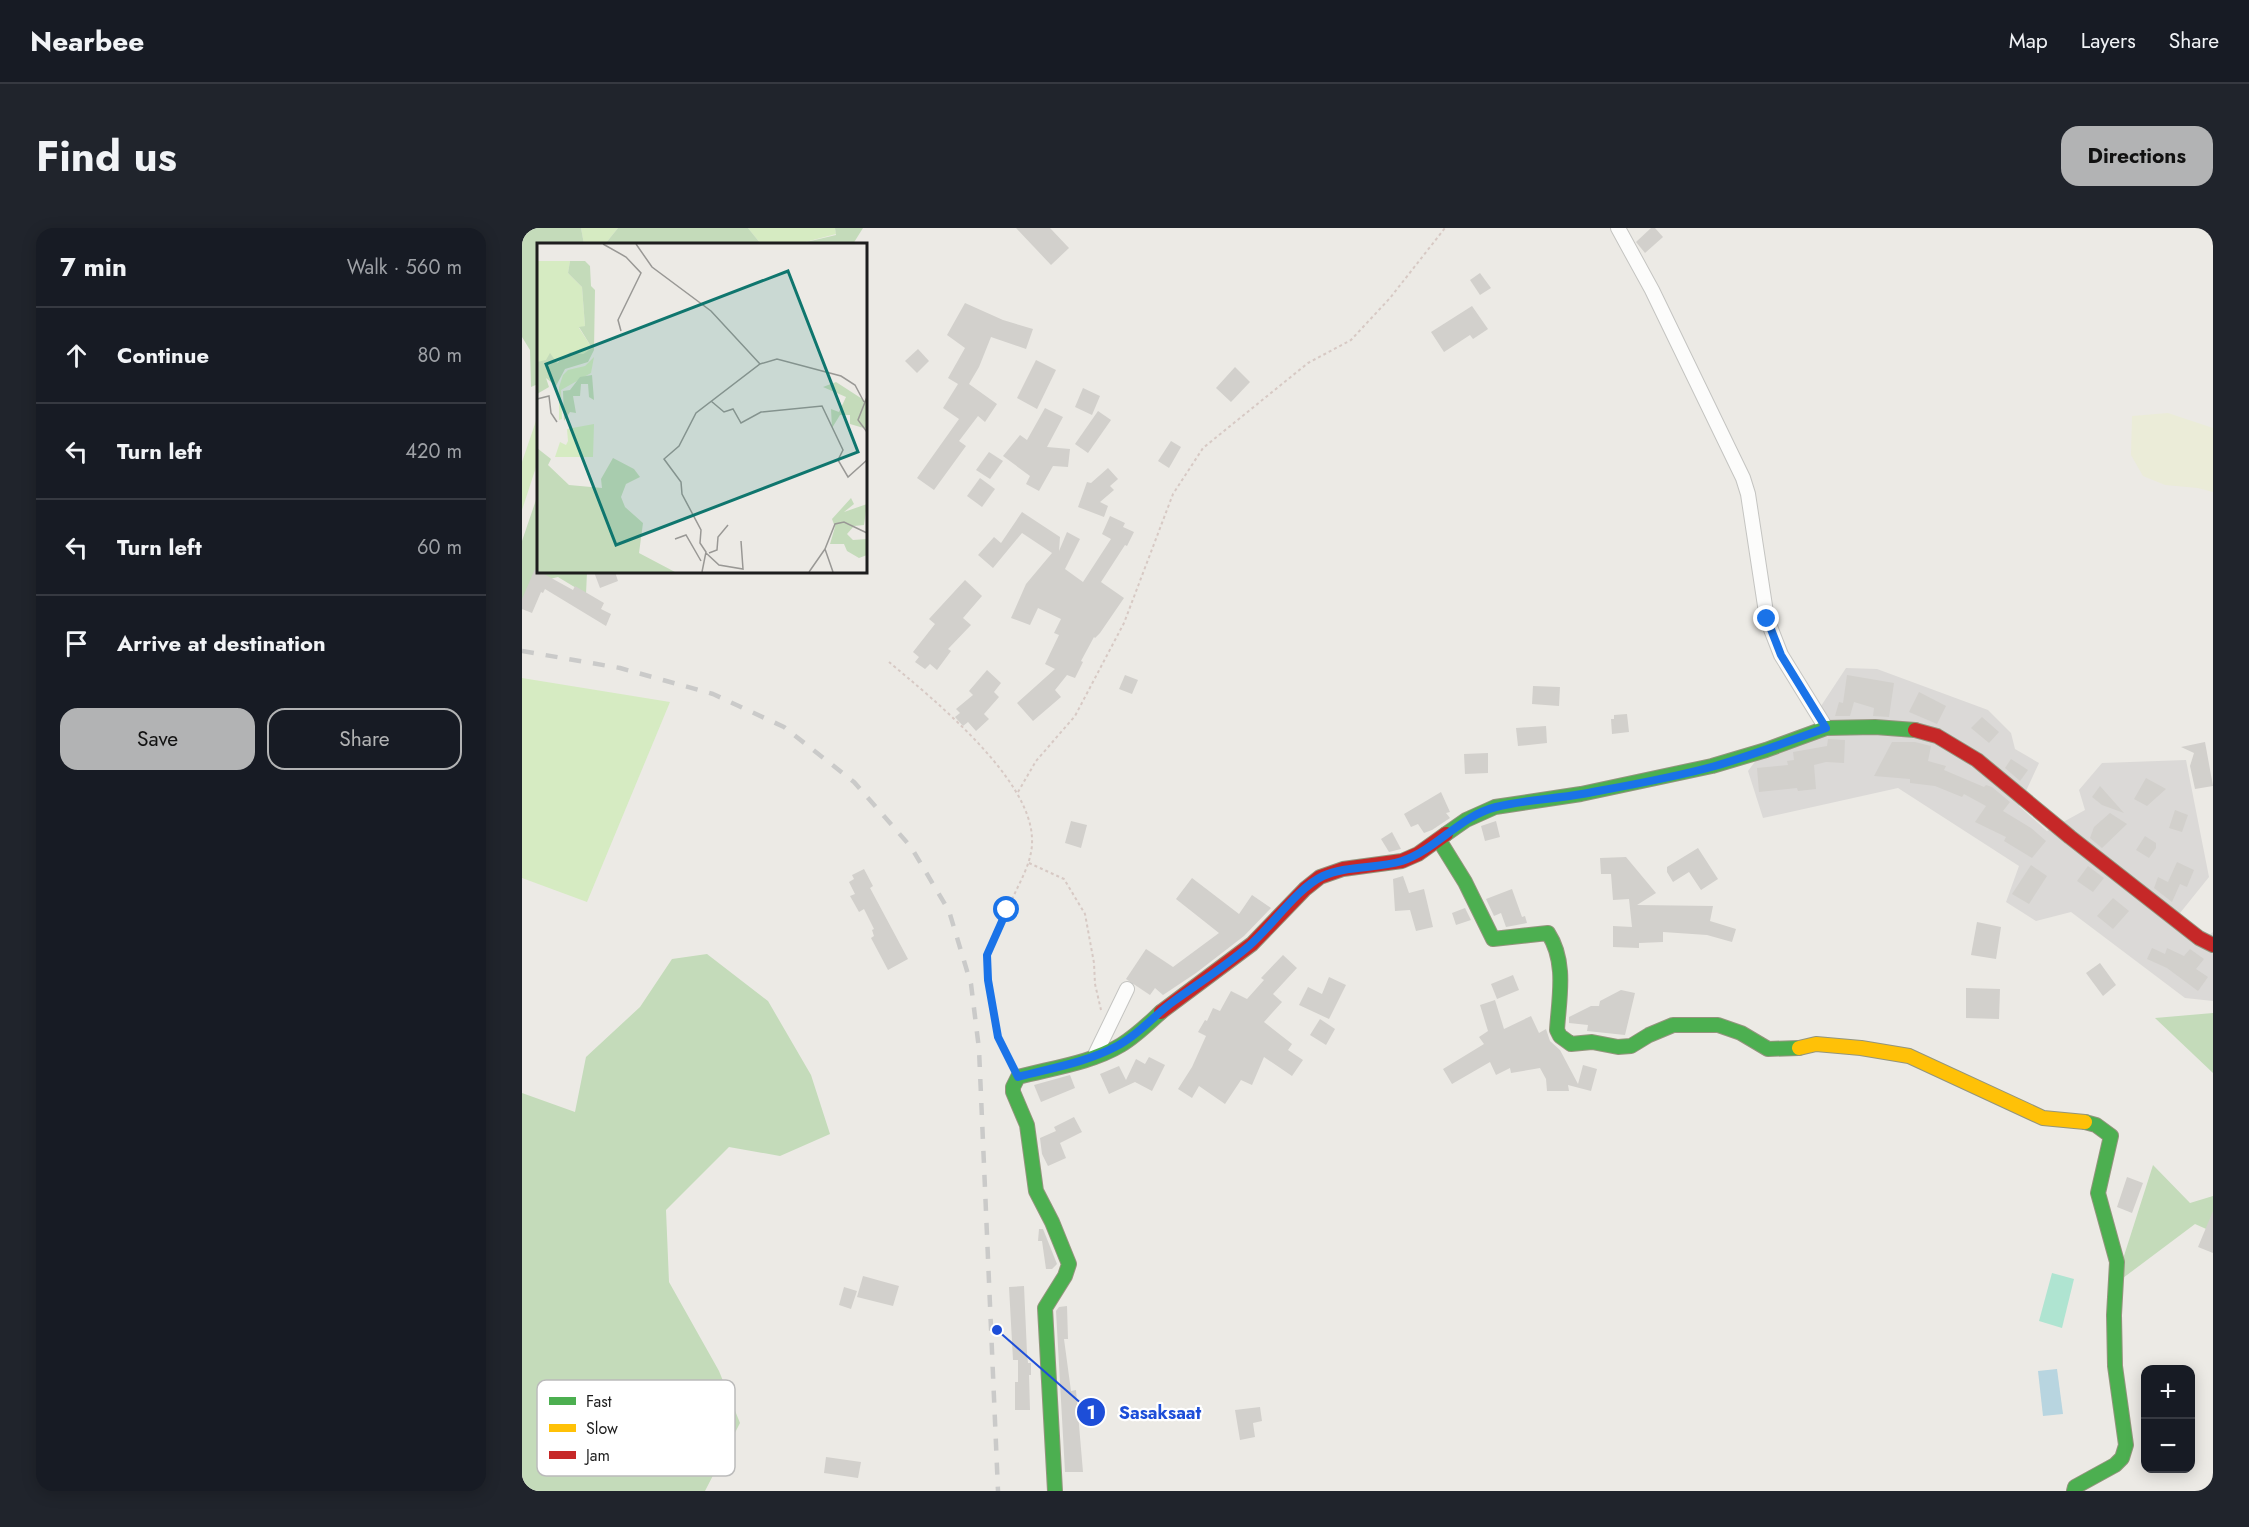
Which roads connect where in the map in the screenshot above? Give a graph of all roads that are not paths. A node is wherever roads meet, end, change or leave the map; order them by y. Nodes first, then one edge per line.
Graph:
1 (1617, 228) edge
2 (1826, 728) junction
3 (1439, 840) junction
4 (2213, 945) edge
5 (1127, 989) dead end
6 (1094, 1057) junction
7 (1054, 1491) edge
8 (2073, 1491) edge

1 - 2 street
2 - 3 street
2 - 4 street
3 - 6 street
3 - 8 street
5 - 6 street
6 - 7 street

